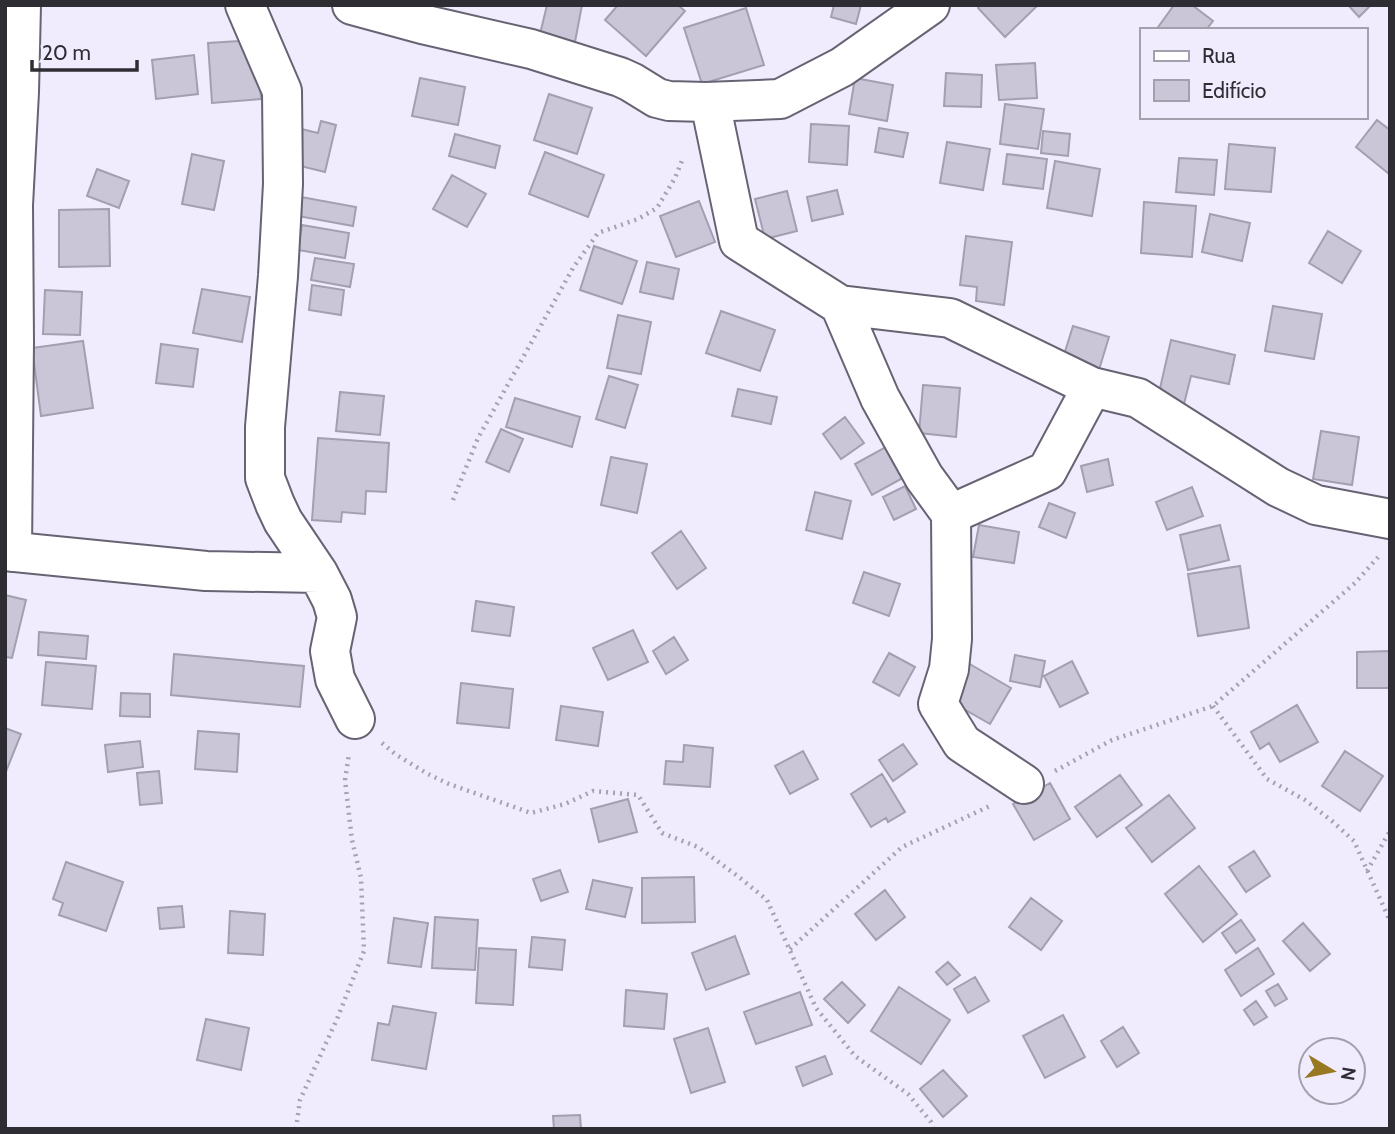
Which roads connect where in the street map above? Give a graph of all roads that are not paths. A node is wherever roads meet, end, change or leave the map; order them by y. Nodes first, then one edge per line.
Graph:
1 (21, 5) edge
2 (245, 5) edge
3 (352, 5) edge
4 (930, 5) edge
5 (710, 102) junction
6 (840, 305) junction
7 (1092, 387) junction
8 (951, 514) junction
9 (1388, 533) edge
10 (8, 551) edge
11 (318, 573) junction
12 (355, 719) road end
13 (1024, 785) road end

1 - 10 street
2 - 11 street
3 - 5 street
4 - 5 street
5 - 6 street
6 - 7 street
6 - 8 street
7 - 8 street
7 - 9 street
8 - 13 street
10 - 11 street
11 - 12 street

